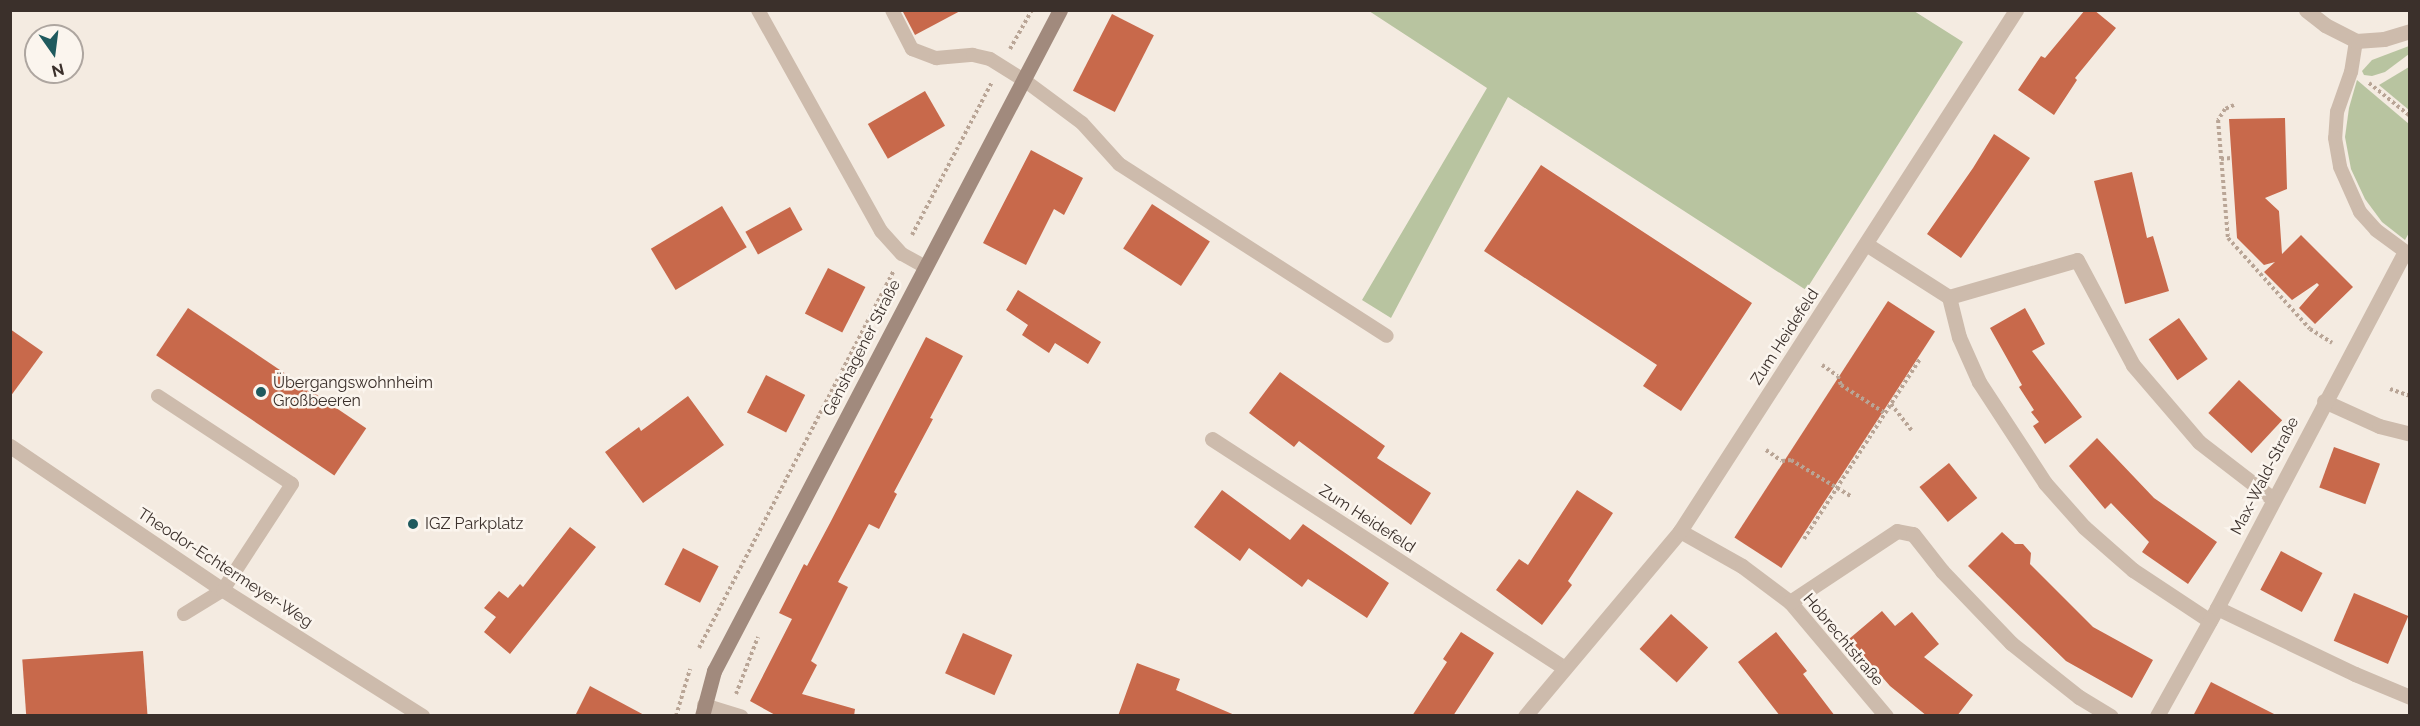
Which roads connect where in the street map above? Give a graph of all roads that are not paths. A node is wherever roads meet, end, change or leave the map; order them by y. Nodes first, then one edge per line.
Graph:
1 (758, 10) edge
2 (892, 10) edge
3 (2016, 10) edge
4 (2306, 10) edge
5 (1057, 12) edge
6 (2409, 31) edge
7 (2356, 41) junction
8 (1024, 80) junction
9 (1866, 244) junction
10 (2407, 254) edge
11 (924, 266) junction
12 (1949, 297) junction
13 (1387, 336) dead end
14 (158, 396) dead end
15 (2324, 401) junction
16 (2409, 434) edge
17 (1212, 439) dead end
18 (10, 446) edge
19 (2273, 499) junction
20 (1680, 531) junction
21 (223, 590) junction
22 (1790, 602) junction
23 (184, 614) dead end
24 (2213, 615) junction
25 (1564, 668) junction
26 (2409, 697) edge
27 (703, 710) edge
28 (422, 716) edge
29 (741, 716) edge
30 (1525, 716) edge
31 (1886, 716) edge
32 (2111, 716) edge
33 (2157, 716) edge

1 - 11 lane
2 - 8 lane
3 - 9 street, Zum Heidefeld
4 - 7 street
5 - 8 street, Genshagener Straße
6 - 7 street
7 - 10 lane
8 - 11 street, Genshagener Straße
8 - 13 lane
9 - 12 street
9 - 20 street, Zum Heidefeld
10 - 15 street, Max-Wald-Straße
11 - 27 street, Genshagener Straße
12 - 19 street
12 - 24 street
14 - 21 lane
15 - 16 street
15 - 19 street, Max-Wald-Straße
17 - 25 street, Zum Heidefeld
18 - 21 street, Theodor-Echtermeyer-Weg
19 - 24 street, Max-Wald-Straße
20 - 22 street, Hobrechtstraße
20 - 25 street, Zum Heidefeld
21 - 23 lane
21 - 28 street, Theodor-Echtermeyer-Weg
22 - 31 street, Hobrechtstraße
22 - 32 street
24 - 26 street
24 - 33 street, Max-Wald-Straße
25 - 30 street, Zum Heidefeld
27 - 29 lane, Genshagener Straße

